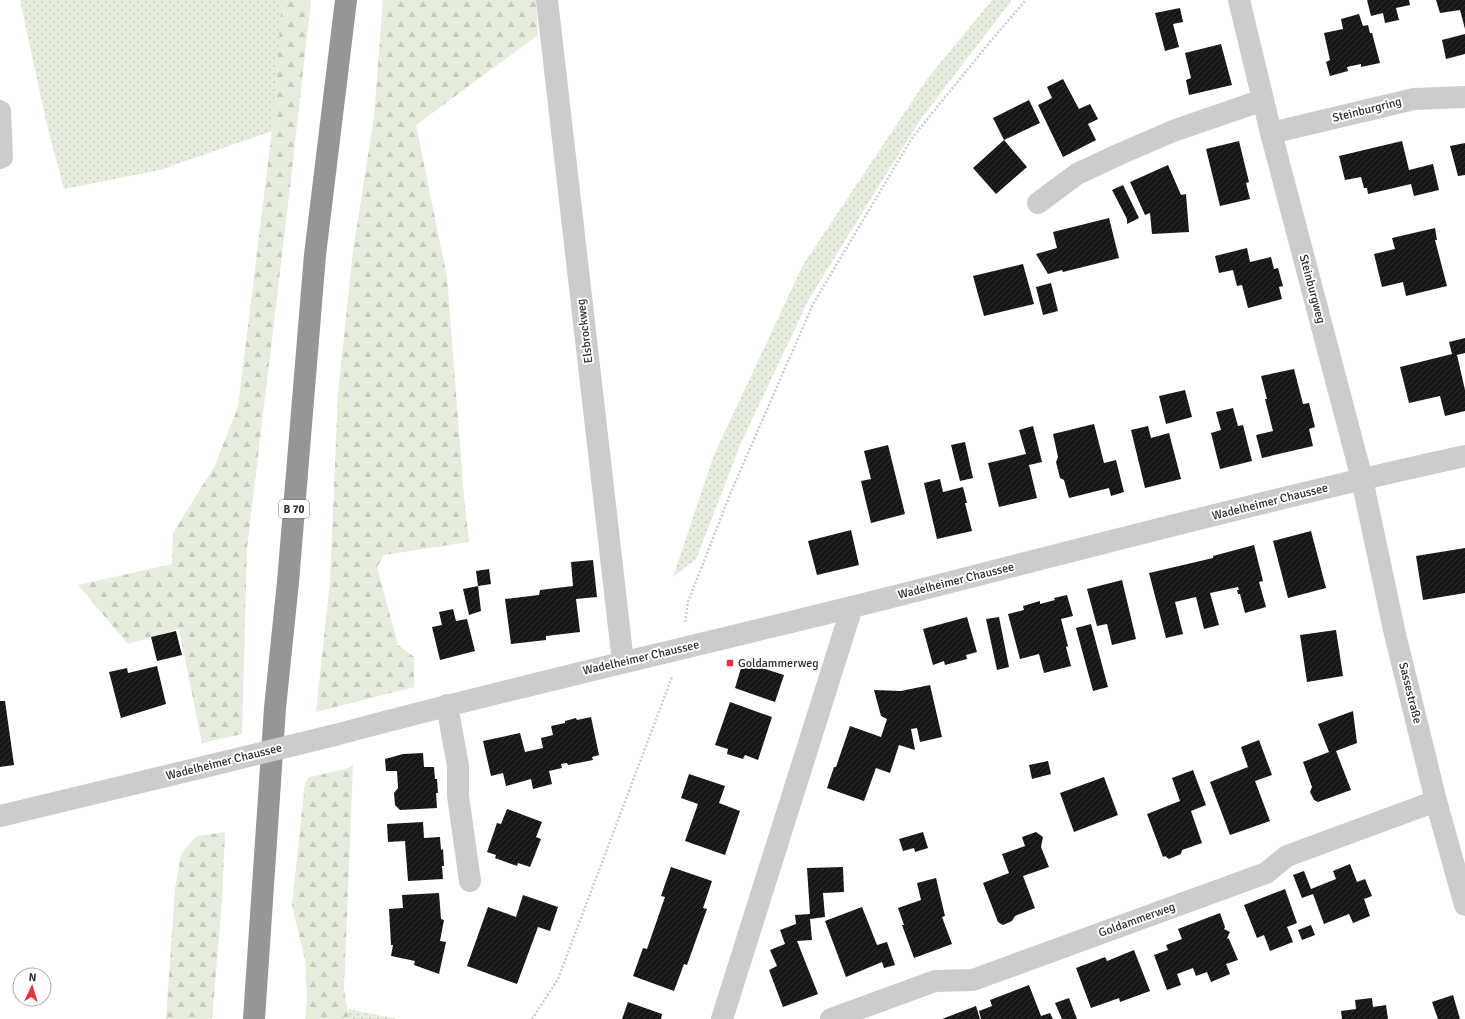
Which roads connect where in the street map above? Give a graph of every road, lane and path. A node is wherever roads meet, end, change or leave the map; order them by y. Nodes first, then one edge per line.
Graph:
1 (346, 0) edge
2 (547, 0) edge
3 (1026, 0) edge
4 (1239, 0) edge
5 (1465, 97) edge
6 (1262, 100) junction
7 (0, 111) edge
8 (1271, 133) junction
9 (0, 158) edge
10 (1038, 203) dead end
11 (1465, 456) edge
12 (1362, 478) junction
13 (852, 607) junction
14 (681, 649) junction
15 (623, 662) junction
16 (447, 705) junction
17 (1436, 801) junction
18 (0, 816) edge
19 (470, 881) dead end
20 (1465, 905) edge
21 (254, 1019) edge
22 (532, 1019) edge
23 (722, 1019) edge
24 (831, 1019) edge

1 - 21 highway, B 70
2 - 15 street, Elsbrockweg
3 - 14 path
4 - 6 street, Steinburgweg
5 - 8 street, Steinburgring
6 - 8 street, Steinburgweg
6 - 10 street
7 - 9 street
8 - 12 street, Steinburgweg
11 - 12 street, Wadelheimer Chaussee
12 - 13 street, Wadelheimer Chaussee
12 - 17 street, Sassestraße
13 - 14 street, Wadelheimer Chaussee
13 - 23 street
14 - 15 street, Wadelheimer Chaussee
14 - 22 path
15 - 16 street, Wadelheimer Chaussee
16 - 18 street, Wadelheimer Chaussee, bridge
16 - 19 street
17 - 20 street, Sassestraße
17 - 24 street, Goldammerweg

